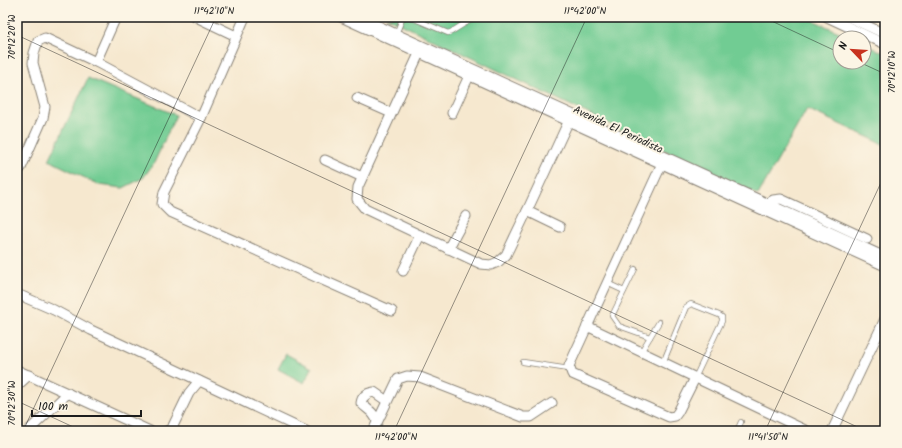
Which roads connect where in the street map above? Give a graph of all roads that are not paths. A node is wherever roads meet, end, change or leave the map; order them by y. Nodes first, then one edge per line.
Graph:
1 (116, 17) edge
2 (196, 17) edge
3 (245, 17) edge
4 (342, 17) edge
5 (359, 17) edge
6 (404, 17) edge
7 (410, 17) edge
8 (454, 17) edge
9 (475, 17) edge
10 (827, 17) edge
11 (848, 17) edge
12 (466, 23) junction
13 (396, 34) junction
14 (885, 34) edge
15 (236, 36) junction
16 (885, 44) edge
17 (421, 49) junction
18 (96, 62) junction
19 (469, 76) junction
20 (357, 98) dead end
21 (391, 113) junction
22 (452, 113) dead end
23 (570, 117) junction
24 (201, 118) junction
25 (325, 160) dead end
26 (663, 160) junction
27 (21, 168) dead end
28 (362, 177) junction
29 (768, 203) junction
30 (527, 211) junction
31 (466, 216) dead end
32 (560, 227) dead end
33 (420, 235) junction
34 (867, 240) dead end
35 (448, 249) junction
36 (885, 257) edge
37 (885, 266) edge
38 (635, 269) dead end
39 (402, 271) dead end
40 (607, 283) junction
41 (624, 291) junction
42 (17, 294) edge
43 (392, 311) dead end
44 (885, 319) edge
45 (659, 322) dead end
46 (587, 326) junction
47 (650, 337) junction
48 (641, 352) junction
49 (523, 362) dead end
50 (663, 363) junction
51 (569, 369) junction
52 (17, 370) edge
53 (28, 375) junction
54 (695, 378) junction
55 (199, 381) junction
56 (17, 386) edge
57 (68, 394) junction
58 (387, 401) junction
59 (552, 403) dead end
60 (377, 421) junction
61 (742, 422) dead end
62 (291, 428) edge
63 (28, 431) edge
64 (150, 431) edge
65 (167, 431) edge
66 (306, 431) edge
67 (373, 431) edge
68 (737, 431) edge
69 (807, 431) edge
70 (832, 431) edge

1 - 18 street
2 - 15 street
3 - 15 street
4 - 17 street, Avenida El Periodista
5 - 13 street
6 - 13 lane
7 - 12 lane
8 - 12 lane
9 - 12 lane
10 - 16 street
11 - 14 street
13 - 17 street
15 - 24 street
17 - 19 street, Avenida El Periodista
17 - 21 street
17 - 23 street
18 - 24 street
18 - 27 street
19 - 22 street
19 - 23 street, Avenida El Periodista
20 - 21 street
21 - 28 street
23 - 26 street, Avenida El Periodista
23 - 30 street
24 - 43 street
25 - 28 street
26 - 29 street
26 - 37 street, Avenida El Periodista
26 - 40 street
28 - 33 street
29 - 34 street
29 - 36 street
30 - 32 street
30 - 35 street
31 - 35 street
33 - 35 street
33 - 39 street
38 - 41 lane
40 - 41 lane
40 - 46 street
41 - 47 lane
42 - 55 street
44 - 70 street
45 - 47 lane
46 - 48 street
46 - 51 street
47 - 48 lane
48 - 50 street
49 - 51 lane
50 - 54 street
50 - 54 lane
51 - 54 street
52 - 53 street
53 - 56 street
53 - 57 street
54 - 69 street
55 - 62 street
55 - 65 street
57 - 63 street
57 - 64 street
58 - 59 street
58 - 60 street
58 - 60 street
60 - 67 street
61 - 68 lane
62 - 66 street

